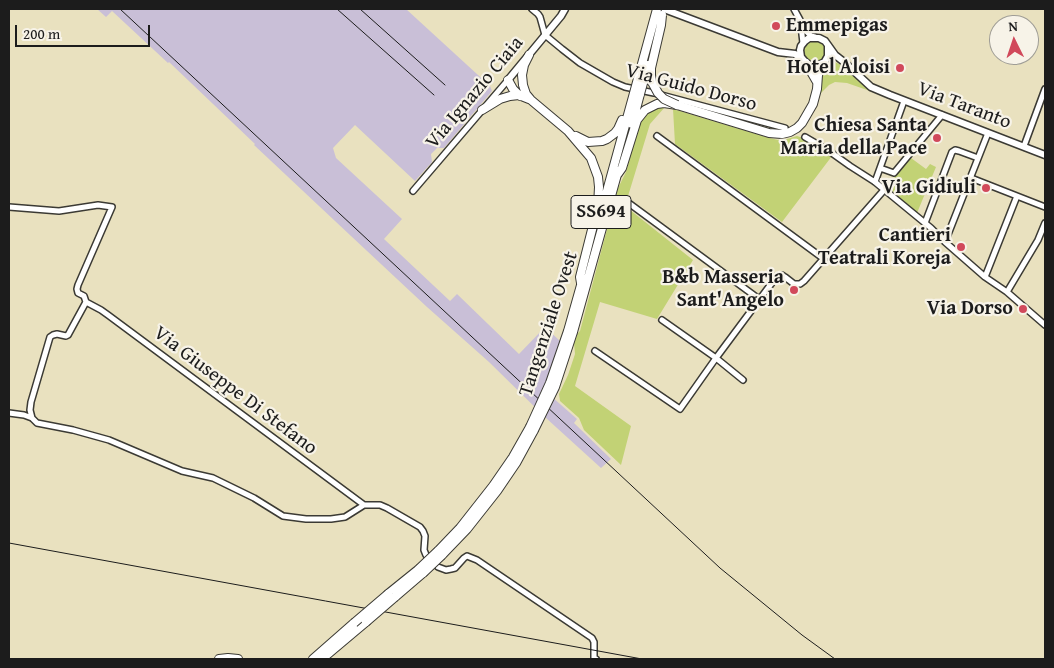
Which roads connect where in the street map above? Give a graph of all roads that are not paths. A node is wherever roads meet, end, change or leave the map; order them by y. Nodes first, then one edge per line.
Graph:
1 (532, 9) edge
2 (565, 9) edge
3 (571, 9) edge
4 (794, 9) edge
5 (662, 10) edge
6 (561, 16) junction
7 (800, 21) junction
8 (545, 34) junction
9 (815, 37) junction
10 (802, 45) junction
11 (828, 46) junction
12 (768, 48) junction
13 (529, 55) junction
14 (804, 61) junction
15 (823, 63) junction
16 (849, 66) junction
17 (508, 80) junction
18 (817, 84) junction
19 (1045, 89) edge
20 (522, 93) junction
21 (635, 93) junction
22 (904, 101) junction
23 (677, 105) junction
24 (482, 110) junction
25 (942, 115) junction
26 (784, 128) dead end
27 (568, 131) junction
28 (988, 133) junction
29 (657, 136) dead end
30 (804, 137) dead end
31 (1024, 146) junction
32 (1045, 155) edge
33 (978, 158) junction
34 (880, 168) junction
35 (617, 175) junction
36 (971, 178) junction
37 (875, 182) junction
38 (884, 190) junction
39 (413, 191) dead end
40 (1017, 196) junction
41 (630, 204) dead end
42 (9, 207) edge
43 (1045, 207) edge
44 (925, 223) junction
45 (1045, 223) edge
46 (1038, 240) junction
47 (945, 242) junction
48 (1045, 243) edge
49 (824, 259) junction
50 (986, 277) junction
51 (581, 283) junction
52 (1007, 292) junction
53 (759, 299) junction
54 (86, 302) junction
55 (662, 320) dead end
56 (1044, 322) edge
57 (570, 332) junction
58 (595, 351) dead end
59 (716, 358) junction
60 (743, 380) dead end
61 (9, 413) edge
62 (32, 418) junction
63 (364, 505) junction
64 (426, 555) dead end
65 (438, 568) dead end
66 (360, 624) junction
67 (347, 630) junction
68 (219, 659) edge
69 (237, 659) edge
70 (304, 659) edge
71 (313, 659) edge
72 (322, 659) edge
73 (328, 659) edge
74 (596, 659) edge

1 - 8 street
2 - 6 main road, Via Ignazio Ciaia
3 - 6 main road, Via Ignazio Ciaia
4 - 7 street
5 - 12 main road
5 - 21 highway, Tangenziale Ovest / SS694, bridge
5 - 21 highway, Tangenziale Ovest / SS694, bridge
5 - 23 highway, bridge
6 - 8 main road, Via Ignazio Ciaia
7 - 9 street
7 - 10 street
8 - 13 main road, Via Ignazio Ciaia
8 - 26 street, Via Guido Dorso
9 - 10 main road
9 - 11 main road, Via Taranto
10 - 12 main road
10 - 14 main road
11 - 15 main road
11 - 16 main road, Via Taranto
12 - 14 main road
13 - 17 main road, Via Ignazio Ciaia
13 - 20 highway
14 - 15 main road
14 - 18 highway
15 - 16 main road
15 - 18 highway
16 - 22 main road, Via Taranto
17 - 20 highway
17 - 24 street, Via Ignazio Ciaia
18 - 23 highway
19 - 31 street
20 - 24 highway
20 - 27 highway
21 - 27 highway
21 - 35 highway, Tangenziale Ovest / SS694
21 - 51 highway, Tangenziale Ovest / SS694
22 - 25 main road, Via Taranto
22 - 34 street
23 - 35 highway
24 - 39 street, Via Ignazio Ciaia
25 - 28 main road, Via Taranto
25 - 34 street
27 - 51 highway
28 - 31 main road, Via Taranto
28 - 33 street
29 - 49 street
30 - 37 street
31 - 32 main road, Via Taranto
33 - 36 street
33 - 44 street
34 - 37 street
35 - 57 highway, Tangenziale Ovest / SS694
36 - 40 street
36 - 47 street
37 - 38 street
38 - 44 street
38 - 49 street
40 - 43 street
40 - 50 street
41 - 53 street
42 - 54 street
44 - 47 street
45 - 46 street
46 - 48 street
46 - 52 street
47 - 50 street
49 - 53 street
50 - 52 street
51 - 57 highway, Tangenziale Ovest / SS694
52 - 56 street
53 - 59 street
54 - 62 street
54 - 63 street, Via Giuseppe Di Stefano
55 - 59 street
57 - 66 highway, Tangenziale Ovest / SS694, bridge
58 - 59 street
59 - 60 street
61 - 62 street
62 - 63 street
63 - 64 street
65 - 74 street
66 - 67 highway, Tangenziale Ovest / SS694
66 - 72 highway, Tangenziale Ovest / SS694
66 - 73 highway
67 - 70 highway
67 - 71 highway, Tangenziale Ovest / SS694
68 - 69 highway

